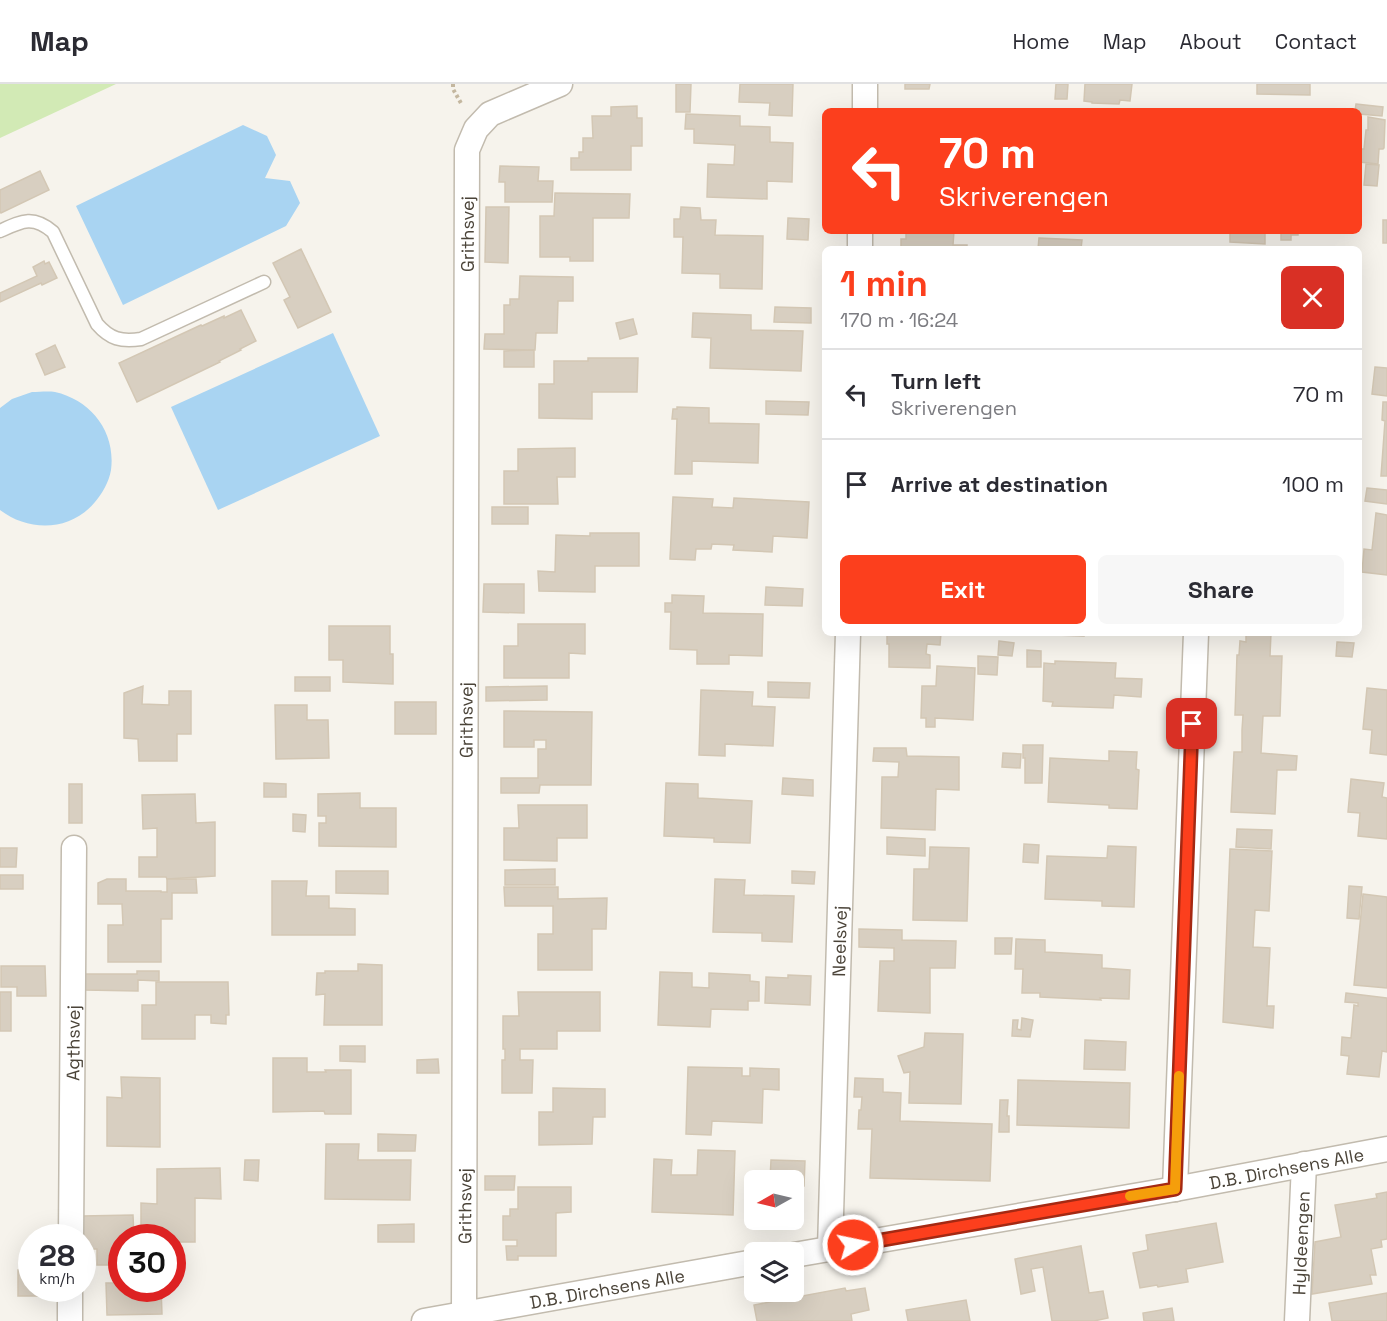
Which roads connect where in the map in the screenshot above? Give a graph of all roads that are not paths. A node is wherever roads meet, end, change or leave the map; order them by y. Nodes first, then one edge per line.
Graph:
1 (560, 84) edge
2 (866, 84) edge
3 (865, 108) edge
4 (0, 231) edge
5 (264, 282) dead end
6 (848, 636) edge
7 (1196, 636) edge
8 (75, 848) dead end
9 (1387, 1149) edge
10 (1305, 1164) junction
11 (1175, 1189) junction
12 (71, 1224) edge
13 (830, 1249) junction
14 (804, 1254) edge
15 (744, 1264) edge
16 (70, 1302) edge
17 (464, 1314) junction
18 (70, 1321) edge
19 (424, 1321) edge
20 (1297, 1321) edge

1 - 17 street, Grithsvej
2 - 3 street
4 - 5 lane
6 - 13 street, Neelsvej
7 - 11 street
8 - 12 street, Agthsvej
9 - 10 street, D.B. Dirchsens Alle
10 - 11 street, D.B. Dirchsens Alle
10 - 20 street, Hyldeengen
11 - 13 street, D.B. Dirchsens Alle
13 - 14 street, D.B. Dirchsens Alle
15 - 17 street, D.B. Dirchsens Alle
16 - 18 street
17 - 19 street, D.B. Dirchsens Alle

